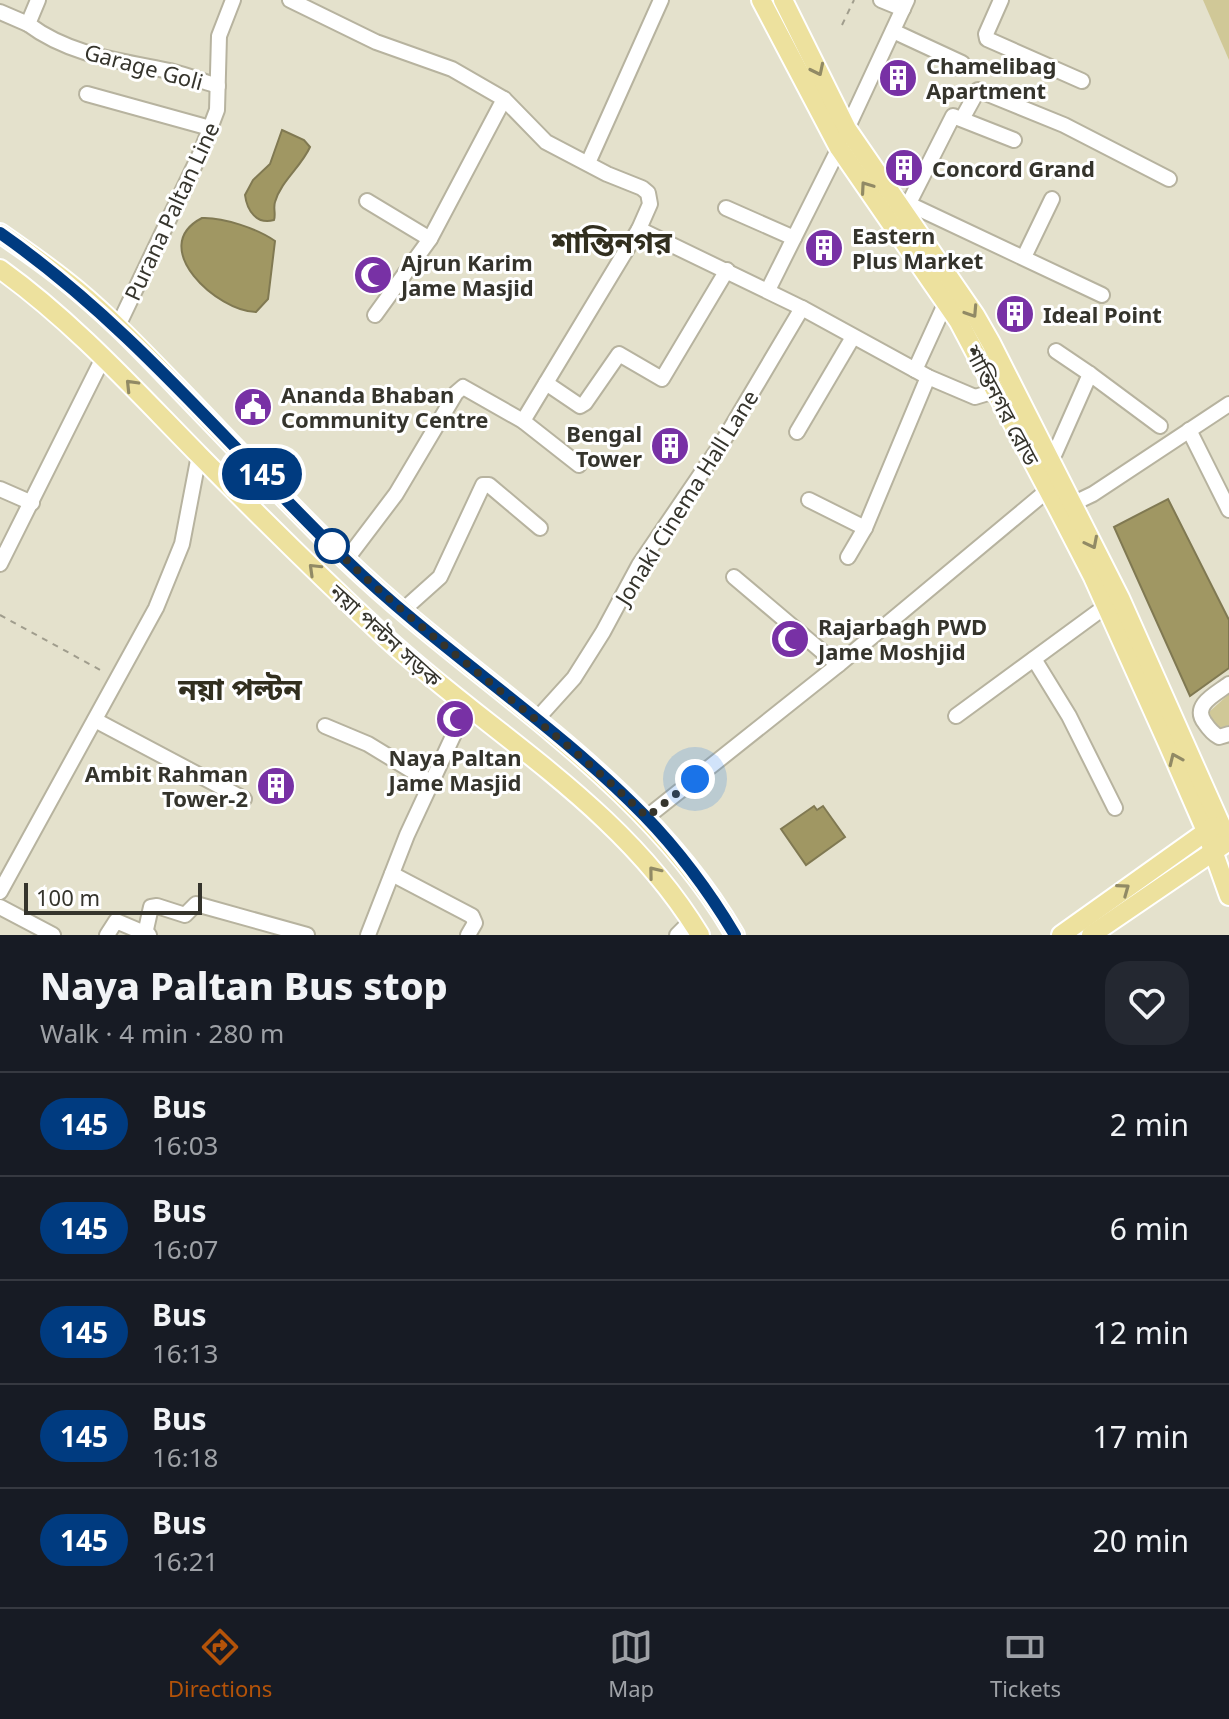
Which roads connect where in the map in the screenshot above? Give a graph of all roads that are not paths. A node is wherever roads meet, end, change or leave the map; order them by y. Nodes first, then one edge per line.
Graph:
1 (38, 0) edge
2 (290, 0) edge
3 (661, 0) edge
4 (761, 0) edge
5 (783, 0) edge
6 (881, 0) edge
7 (1001, 0) edge
8 (231, 1) edge
9 (905, 5) edge
10 (0, 12) edge
11 (28, 24) junction
12 (893, 31) junction
13 (962, 63) dead end
14 (1082, 81) dead end
15 (218, 86) junction
16 (87, 94) dead end
17 (504, 99) junction
18 (962, 119) junction
19 (210, 128) junction
20 (847, 129) junction
21 (1014, 140) dead end
22 (839, 148) junction
23 (588, 163) junction
24 (1169, 179) dead end
25 (900, 199) junction
26 (1052, 199) dead end
27 (367, 201) dead end
28 (726, 208) dead end
29 (639, 229) junction
30 (0, 233) edge
31 (794, 238) junction
32 (430, 239) junction
33 (1024, 257) junction
34 (727, 270) junction
35 (4, 276) edge
36 (768, 290) junction
37 (1102, 295) dead end
38 (946, 302) junction
39 (802, 308) junction
40 (375, 315) dead end
41 (118, 326) junction
42 (853, 337) junction
43 (1056, 351) dead end
44 (104, 356) junction
45 (921, 374) junction
46 (1090, 374) junction
47 (546, 383) junction
48 (995, 391) junction
49 (1229, 404) edge
50 (523, 421) junction
51 (1160, 426) dead end
52 (1189, 430) junction
53 (797, 432) dead end
54 (199, 455) junction
55 (1048, 457) junction
56 (579, 465) dead end
57 (1222, 481) edge
58 (0, 489) edge
59 (1048, 490) junction
60 (809, 500) dead end
61 (32, 503) junction
62 (1066, 507) junction
63 (1229, 510) edge
64 (540, 528) dead end
65 (865, 528) junction
66 (848, 557) dead end
67 (346, 560) junction
68 (0, 564) edge
69 (734, 577) dead end
70 (1113, 602) junction
71 (402, 611) junction
72 (1034, 659) junction
73 (838, 665) junction
74 (1229, 684) edge
75 (467, 706) junction
76 (956, 716) dead end
77 (95, 720) junction
78 (536, 720) junction
79 (325, 726) dead end
80 (1229, 734) edge
81 (432, 783) junction
82 (244, 799) dead end
83 (1115, 808) dead end
84 (647, 817) junction
85 (1218, 822) edge
86 (1225, 844) edge
87 (392, 874) junction
88 (0, 892) edge
89 (1229, 896) edge
90 (0, 907) edge
91 (695, 928) edge
92 (147, 934) edge
93 (53, 935) edge
94 (107, 935) edge
95 (307, 935) edge
96 (368, 935) edge
97 (468, 935) edge
98 (677, 935) edge
99 (735, 935) edge
100 (1061, 935) edge
101 (1091, 935) edge

1 - 11 street
2 - 17 street
3 - 23 street
4 - 22 main road, শান্তিনগর রোড
5 -> 20 main road, শান্তিনগর রোড
6 - 9 street
7 - 14 street
8 - 15 street, Purana Paltan Line
9 - 12 street
10 - 11 street, Garage Goli
11 - 15 street, Garage Goli
12 - 13 street
12 - 20 street
15 - 19 street, Purana Paltan Line
16 - 19 street
17 - 23 street
17 - 32 street
18 - 21 street
18 - 24 street
18 - 25 street
19 - 41 street, Purana Paltan Line
20 - 25 main road, শান্তিনগর রোড
22 - 31 street
38 -> 22 main road, শান্তিনগর রোড
23 - 29 street
25 - 33 street
25 -> 55 main road, শান্তিনগর রোড
26 - 33 street
27 - 32 street
28 - 31 street
29 - 34 street
29 - 47 street
30 - 41 main road, নয়া পল্টন সড়ক
31 - 36 street
32 - 40 street
33 - 37 street
34 - 36 street
34 - 47 street
35 - 44 main road, নয়া পল্টন সড়ক
36 - 39 street
38 - 45 street
38 - 48 main road, শান্তিনগর রোড
39 - 42 street
39 - 78 street, Jonaki Cinema Hall Lane
41 - 67 main road, নয়া পল্টন সড়ক
42 - 45 street
42 - 53 street
43 - 46 street
54 -> 44 main road, নয়া পল্টন সড়ক
44 - 61 street
45 - 48 street
45 - 65 street
46 - 51 street
46 - 55 street
47 - 50 street
48 - 59 main road, শান্তিনগর রোড
49 - 52 street
50 - 56 street
50 - 67 street
52 - 57 street
52 - 62 street
75 -> 54 main road, নয়া পল্টন সড়ক
54 - 77 street
55 - 62 main road, শান্তিনগর রোড
57 - 63 street
58 - 61 street
59 - 62 main road, শান্তিনগর রোড
59 - 73 street
60 - 65 street
61 - 68 street
62 - 70 main road, শান্তিনগর রোড
64 - 71 street
65 - 66 street
67 - 71 main road, নয়া পল্টন সড়ক
69 - 73 street
70 - 72 street
70 - 85 main road, শান্তিনগর রোড
71 - 78 main road, নয়া পল্টন সড়ক
72 - 76 street
72 - 83 street
73 - 84 street
74 - 80 street
75 - 81 street
91 -> 75 main road, নয়া পল্টন সড়ক
77 - 82 street
77 - 88 street
78 - 84 main road, নয়া পল্টন সড়ক
79 - 81 street
81 - 87 street
84 - 99 main road, নয়া পল্টন সড়ক
85 - 86 main road, শান্তিনগর রোড
100 -> 85 main road
86 - 89 main road, শান্তিনগর রোড
86 - 101 main road
87 - 96 street
87 - 97 street
90 - 93 street
91 - 98 street
92 - 94 street
92 - 95 street

